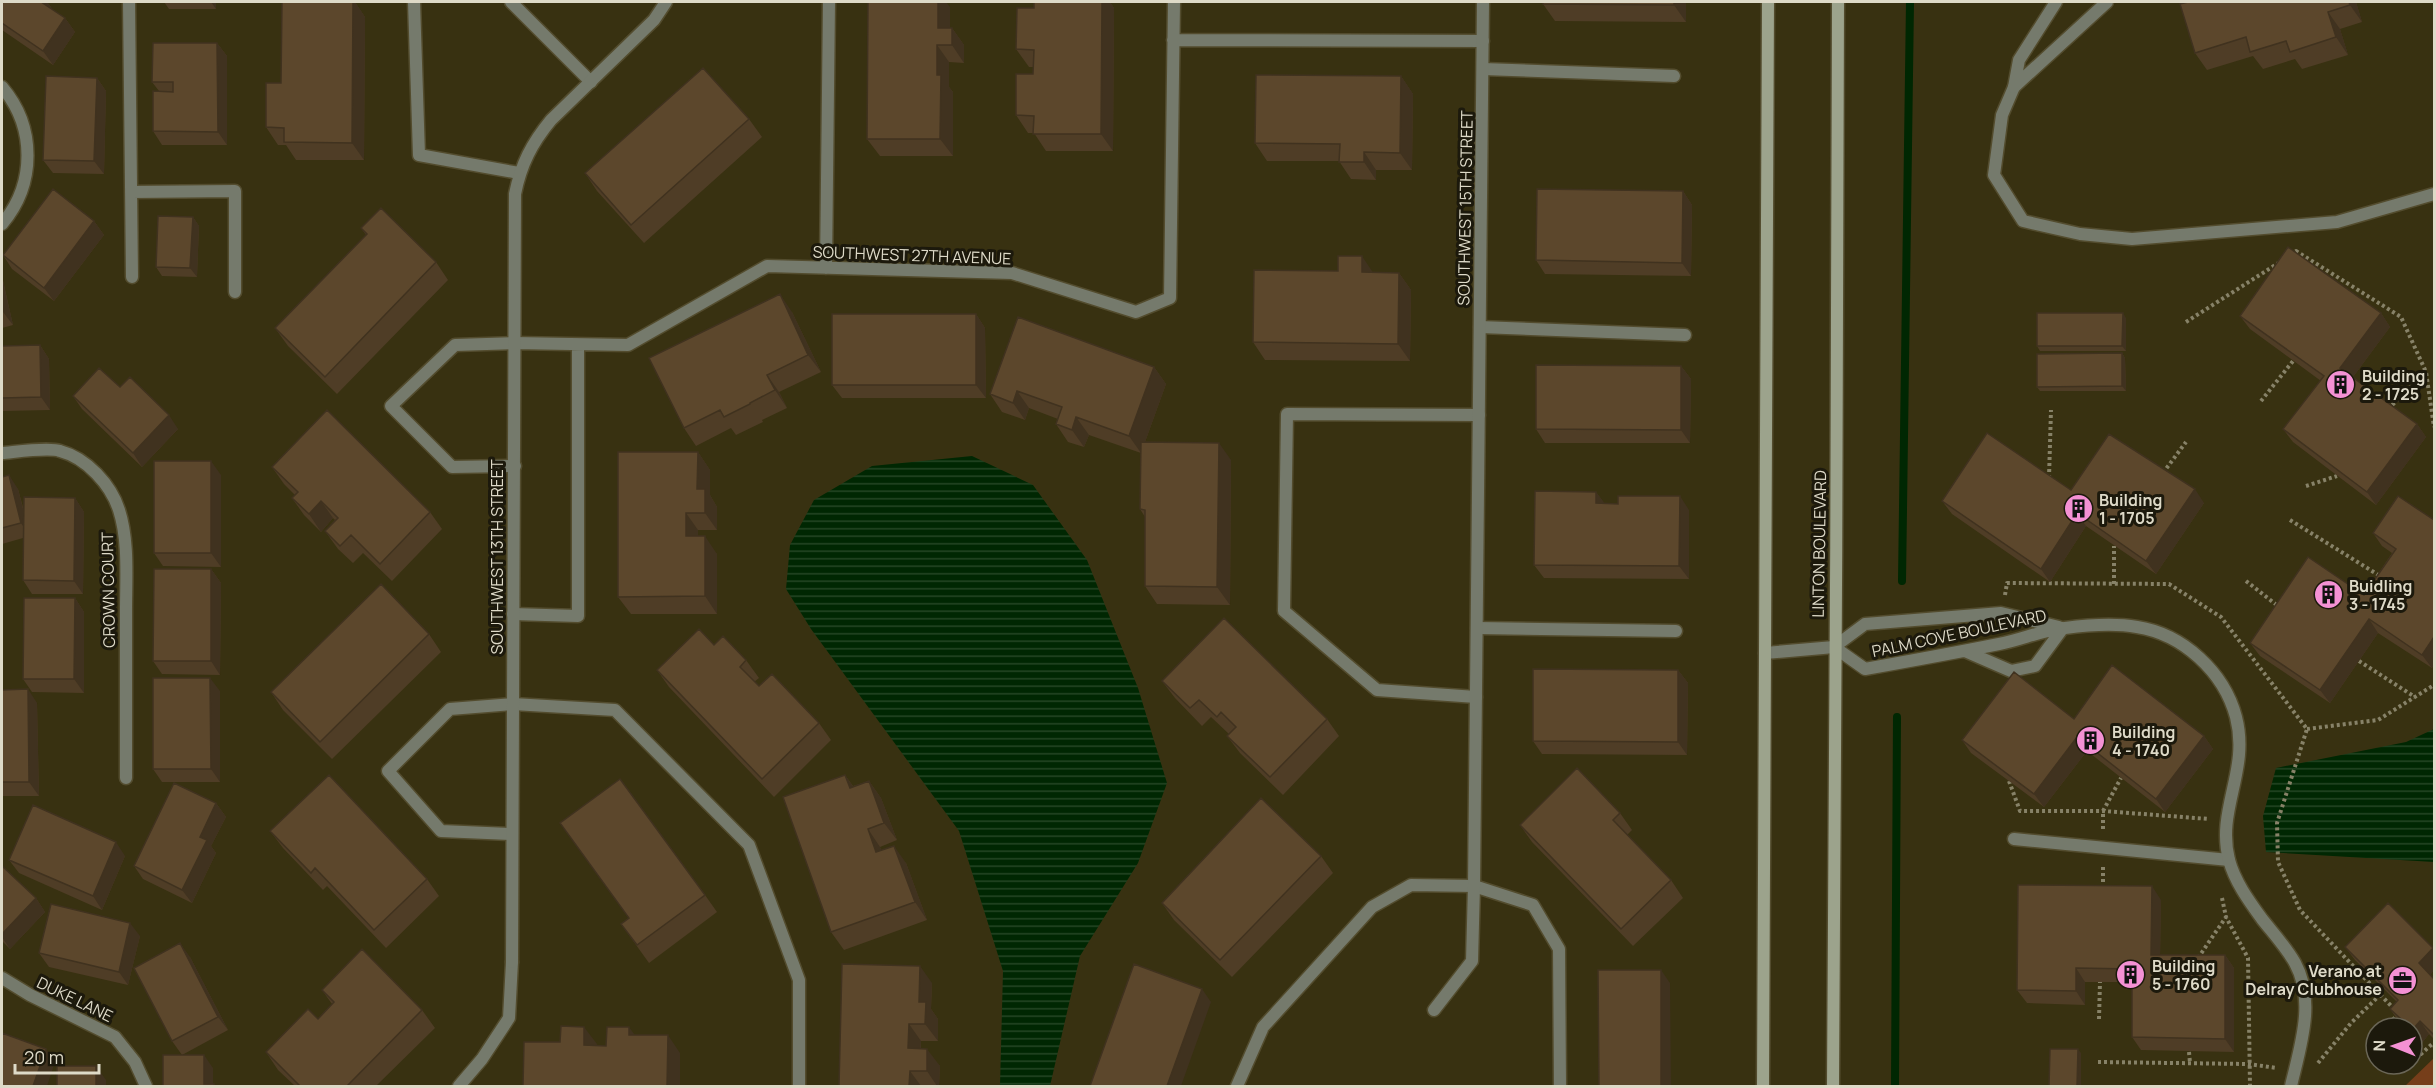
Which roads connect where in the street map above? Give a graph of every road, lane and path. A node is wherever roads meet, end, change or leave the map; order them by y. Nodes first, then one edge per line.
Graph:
1 (129, 2) edge
2 (414, 2) edge
3 (512, 2) edge
4 (666, 2) edge
5 (829, 2) edge
6 (1173, 2) edge
7 (1484, 2) edge
8 (1767, 2) edge
9 (1838, 2) edge
10 (2056, 2) edge
11 (2107, 2) edge
12 (1173, 40) junction
13 (1483, 41) junction
14 (1483, 69) junction
15 (1674, 76) dead end
16 (591, 82) junction
17 (2, 87) edge
18 (2014, 87) junction
19 (519, 173) junction
20 (131, 192) junction
21 (2434, 194) edge
22 (2, 224) edge
23 (826, 268) junction
24 (132, 277) dead end
25 (2349, 285) junction
26 (235, 292) dead end
27 (2343, 293) edge
28 (2186, 322) dead end
29 (1480, 327) junction
30 (1685, 334) dead end
31 (513, 342) junction
32 (578, 346) junction
33 (2293, 361) edge
34 (2426, 372) junction
35 (2260, 401) dead end
36 (2051, 410) dead end
37 (2388, 410) edge
38 (1479, 415) junction
39 (2434, 427) edge
40 (2186, 442) dead end
41 (2, 453) edge
42 (515, 465) junction
43 (2161, 476) edge
44 (2337, 476) edge
45 (2049, 482) edge
46 (2306, 486) dead end
47 (2290, 520) dead end
48 (2114, 546) edge
49 (2381, 576) edge
50 (2246, 581) dead end
51 (2114, 584) dead end
52 (2280, 607) edge
53 (513, 614) junction
54 (1477, 628) junction
55 (2063, 628) junction
56 (1676, 631) dead end
57 (1834, 647) junction
58 (1965, 651) junction
59 (1765, 653) junction
60 (2359, 661) dead end
61 (2434, 684) edge
62 (1476, 697) junction
63 (2415, 697) junction
64 (513, 704) junction
65 (2307, 729) dead end
66 (2298, 756) dead end
67 (126, 778) dead end
68 (2121, 778) edge
69 (512, 834) junction
70 (2014, 839) dead end
71 (2103, 848) junction
72 (2229, 860) junction
73 (1474, 885) junction
74 (2103, 899) edge
75 (2197, 960) edge
76 (2, 978) edge
77 (2100, 982) edge
78 (2380, 995) junction
79 (1434, 1010) dead end
80 (2397, 1016) edge
81 (2099, 1019) dead end
82 (2189, 1052) edge
83 (2098, 1062) dead end
84 (2190, 1063) junction
85 (2248, 1064) junction
86 (2295, 1070) junction
87 (146, 1086) edge
88 (459, 1086) edge
89 (799, 1086) edge
90 (1237, 1086) edge
91 (1560, 1086) edge
92 (1762, 1086) edge
93 (1833, 1086) edge
94 (2250, 1086) edge
95 (2291, 1086) edge

1 - 20 street
2 - 19 street
3 - 16 street
4 - 16 street
5 - 23 street
6 - 12 street, SOUTHWEST 27TH AVENUE
7 - 13 street, SOUTHWEST 15TH STREET
8 - 59 main road
9 - 57 main road, LINTON BOULEVARD
10 - 18 street
11 - 18 street
12 - 13 street
12 - 23 street, SOUTHWEST 27TH AVENUE
13 - 14 street, SOUTHWEST 15TH STREET
14 - 15 street
14 - 29 street, SOUTHWEST 15TH STREET
16 - 19 street, SOUTHWEST 13TH STREET
17 - 22 street
18 - 21 street
19 - 31 street, SOUTHWEST 13TH STREET
20 - 24 street
20 - 26 street
23 - 32 street, SOUTHWEST 27TH AVENUE
25 - 27 path
25 - 28 path
25 - 34 path
29 - 30 street
29 - 38 street, SOUTHWEST 15TH STREET
31 - 32 street, SOUTHWEST 27TH AVENUE
31 - 42 street, SOUTHWEST 13TH STREET
31 - 42 street, SOUTHWEST 27TH AVENUE
32 - 53 street
33 - 35 path
34 - 37 path
34 - 39 path
36 - 45 path
38 - 54 street, SOUTHWEST 15TH STREET
38 - 62 street
40 - 43 path
41 - 67 street, CROWN COURT
42 - 53 street, SOUTHWEST 13TH STREET
44 - 46 path
47 - 49 path
48 - 51 path
50 - 52 path
53 - 64 street, SOUTHWEST 13TH STREET
54 - 56 street
54 - 62 street, SOUTHWEST 15TH STREET
55 - 57 street, PALM COVE BOULEVARD
55 - 58 street, PALM COVE BOULEVARD
55 - 58 street
55 - 72 street, PALM COVE BOULEVARD
57 - 58 street, PALM COVE BOULEVARD
57 - 59 street
57 - 93 main road, LINTON BOULEVARD
59 - 92 main road
60 - 63 path
61 - 63 path
62 - 73 street, SOUTHWEST 15TH STREET
63 - 65 path
64 - 69 street, SOUTHWEST 13TH STREET
64 - 69 street
64 - 89 street
66 - 78 path
68 - 71 path
69 - 88 street, SOUTHWEST 13TH STREET
70 - 71 street
71 - 72 street
71 - 74 path
72 - 86 street, PALM COVE BOULEVARD
73 - 79 street, SOUTHWEST 15TH STREET
73 - 90 street
73 - 91 street
75 - 85 path
76 - 87 street, DUKE LANE
77 - 81 path
78 - 80 path
78 - 86 path
82 - 84 path
83 - 84 path
84 - 85 path
85 - 86 path
85 - 94 path
86 - 95 street, PALM COVE BOULEVARD

